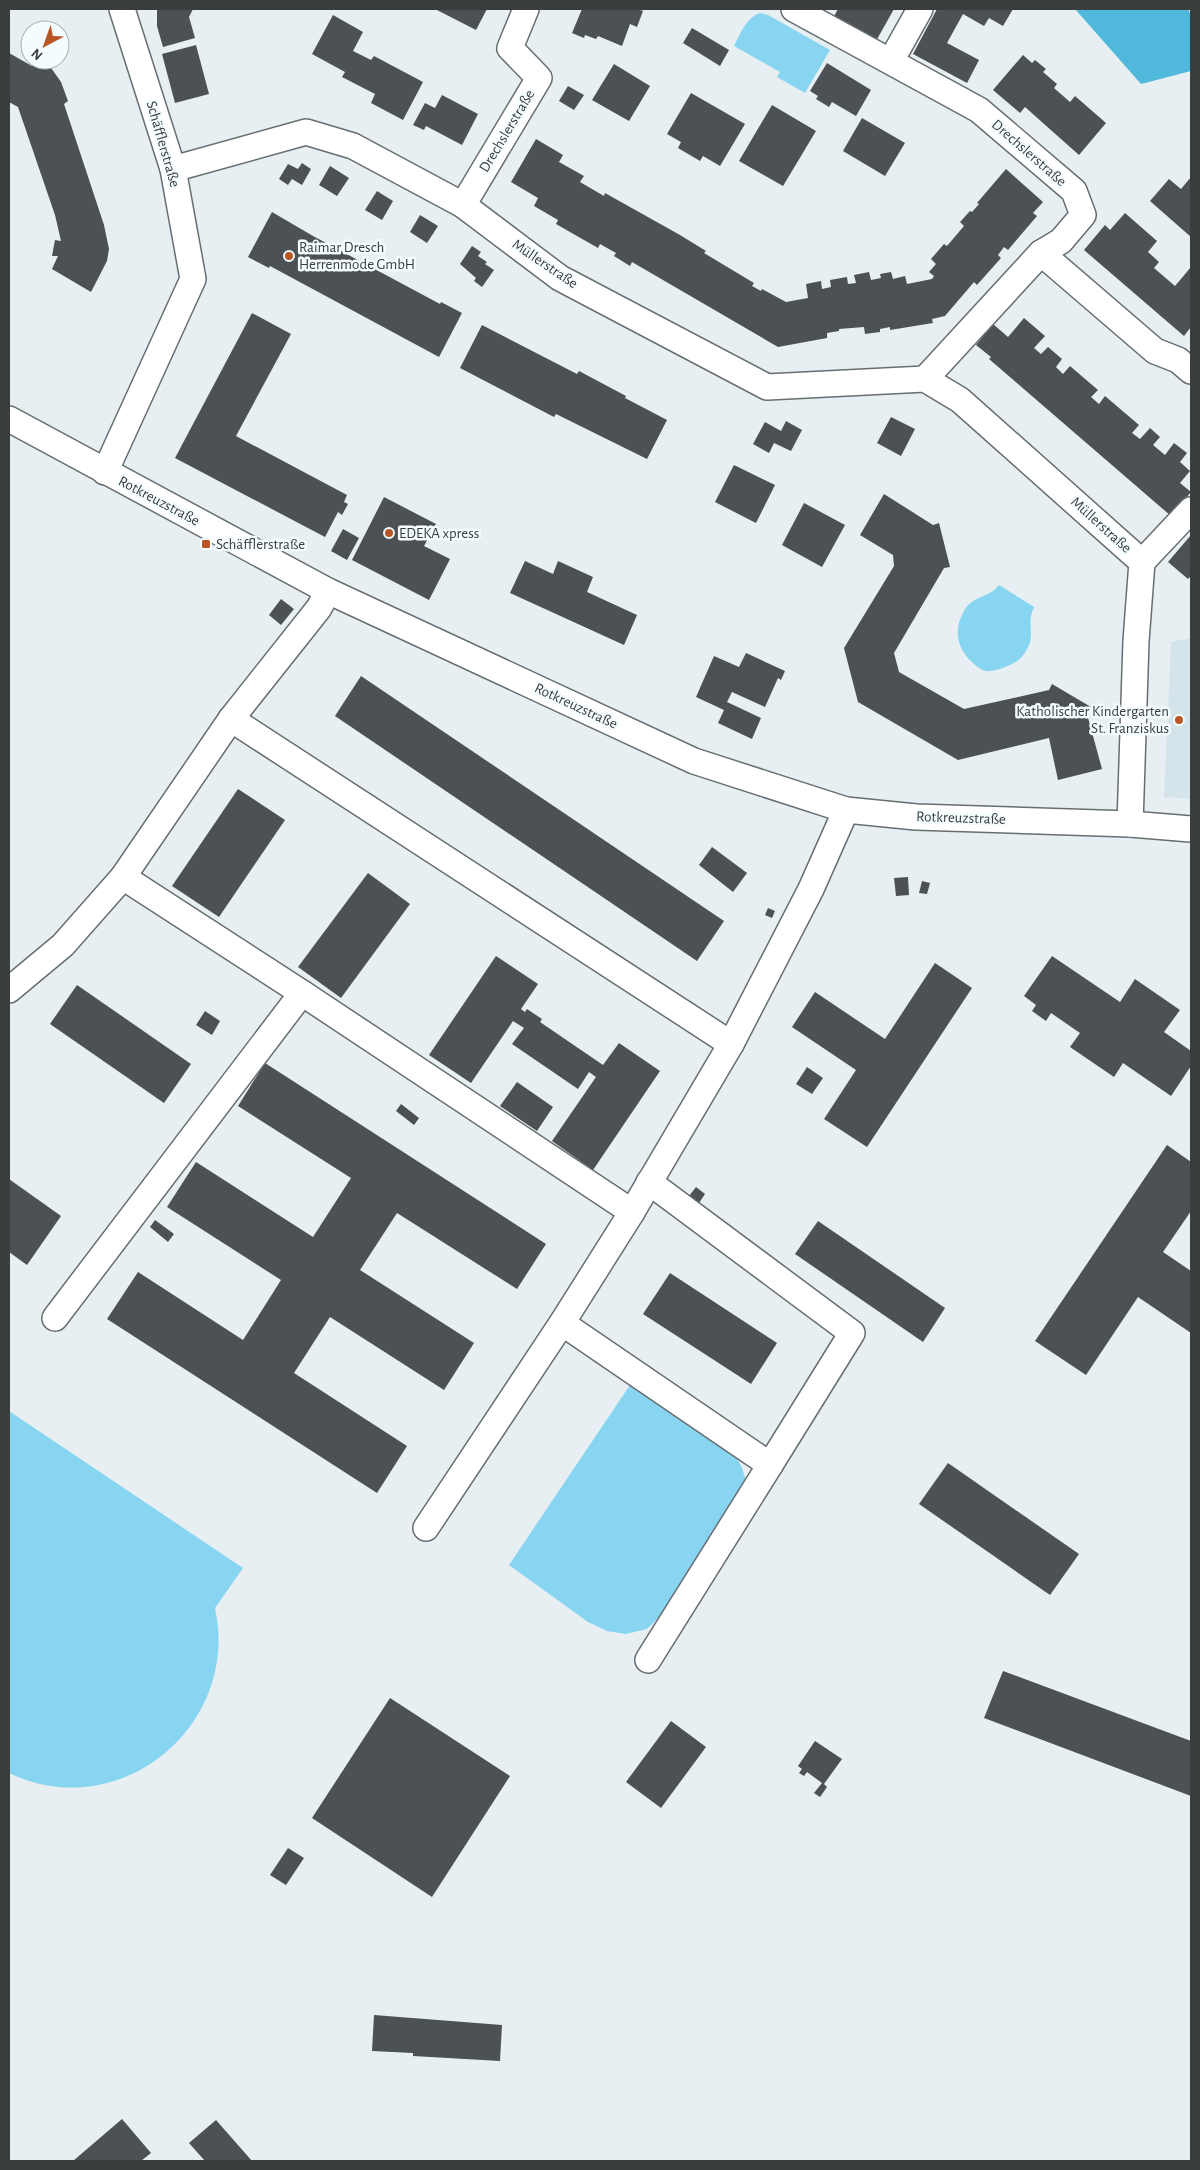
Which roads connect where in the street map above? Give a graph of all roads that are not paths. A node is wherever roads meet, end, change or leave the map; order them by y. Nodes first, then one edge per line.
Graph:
1 (122, 9) edge
2 (526, 9) edge
3 (794, 9) edge
4 (920, 9) edge
5 (891, 61) junction
6 (173, 169) junction
7 (463, 205) junction
8 (1041, 253) junction
9 (1187, 358) edge
10 (925, 380) junction
11 (9, 419) edge
12 (104, 472) junction
13 (1191, 510) edge
14 (1142, 562) junction
15 (328, 591) junction
16 (231, 719) junction
17 (846, 810) junction
18 (1130, 824) junction
19 (1191, 828) edge
20 (123, 877) junction
21 (9, 990) edge
22 (302, 993) junction
23 (731, 1044) junction
24 (649, 1182) junction
25 (632, 1212) junction
26 (55, 1318) dead end
27 (562, 1323) junction
28 (770, 1465) junction
29 (426, 1528) dead end
30 (648, 1660) dead end

1 - 6 street, Schäfflerstraße
2 - 7 street, Drechslerstraße
3 - 5 street, Drechslerstraße
4 - 5 street
5 - 8 street, Drechslerstraße
6 - 7 street, Müllerstraße
6 - 12 street, Schäfflerstraße
7 - 10 street, Müllerstraße
8 - 9 street
8 - 10 street
10 - 14 street, Müllerstraße
11 - 12 street, Rotkreuzstraße
12 - 15 street, Rotkreuzstraße
13 - 14 street
14 - 18 street, Müllerstraße
15 - 16 street
15 - 17 street, Rotkreuzstraße
16 - 20 street
16 - 23 street
17 - 18 street, Rotkreuzstraße
17 - 23 street
18 - 19 street, Rotkreuzstraße
20 - 21 street
20 - 22 street
22 - 25 street
22 - 26 street
23 - 24 street
24 - 25 street
24 - 28 street
25 - 27 street
27 - 28 street
27 - 29 street
28 - 30 street

